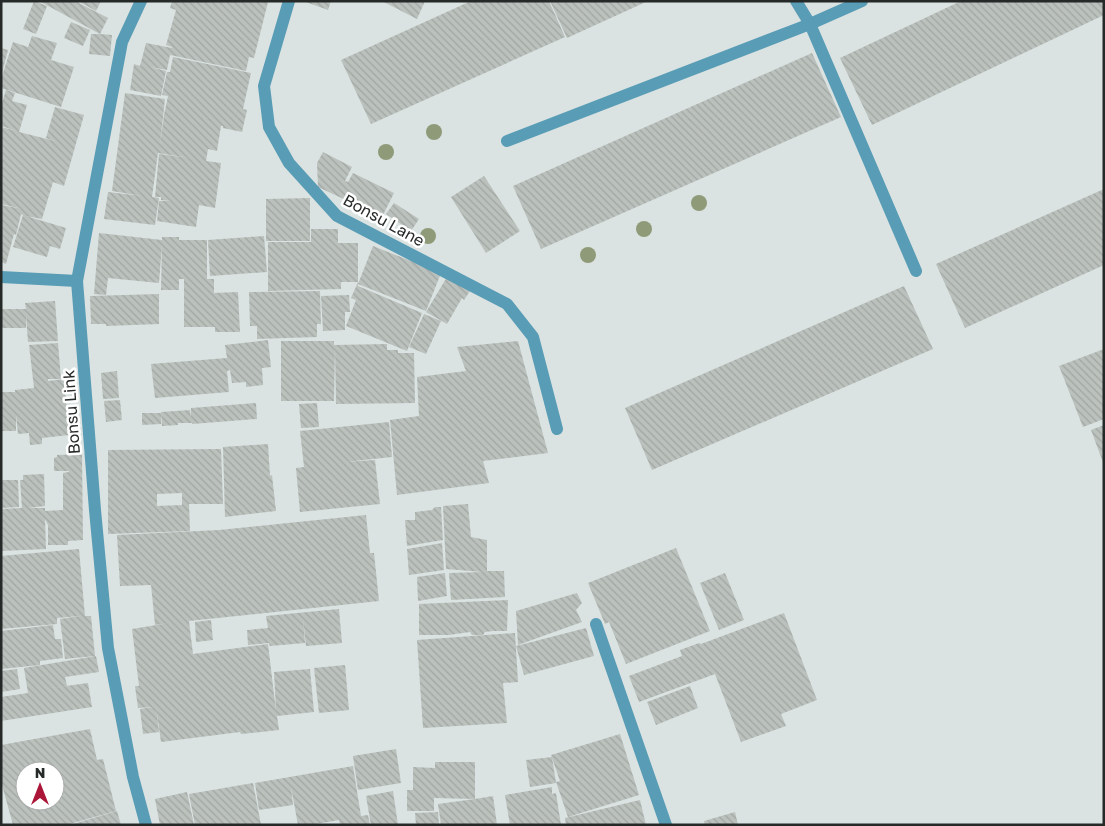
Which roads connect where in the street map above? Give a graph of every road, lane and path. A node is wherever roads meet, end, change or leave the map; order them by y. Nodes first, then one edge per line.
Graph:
1 (141, 1) edge
2 (289, 1) edge
3 (796, 1) edge
4 (862, 1) edge
5 (810, 24) junction
6 (507, 141) dead end
7 (916, 271) dead end
8 (1, 277) edge
9 (77, 281) junction
10 (557, 429) dead end
11 (596, 624) dead end
12 (146, 825) edge
13 (666, 825) edge

1 - 9 street, Bonsu Link
2 - 10 street, Bonsu Lane
3 - 5 street
4 - 5 street
5 - 6 street
5 - 7 street
8 - 9 street
9 - 12 street, Bonsu Link
11 - 13 street

